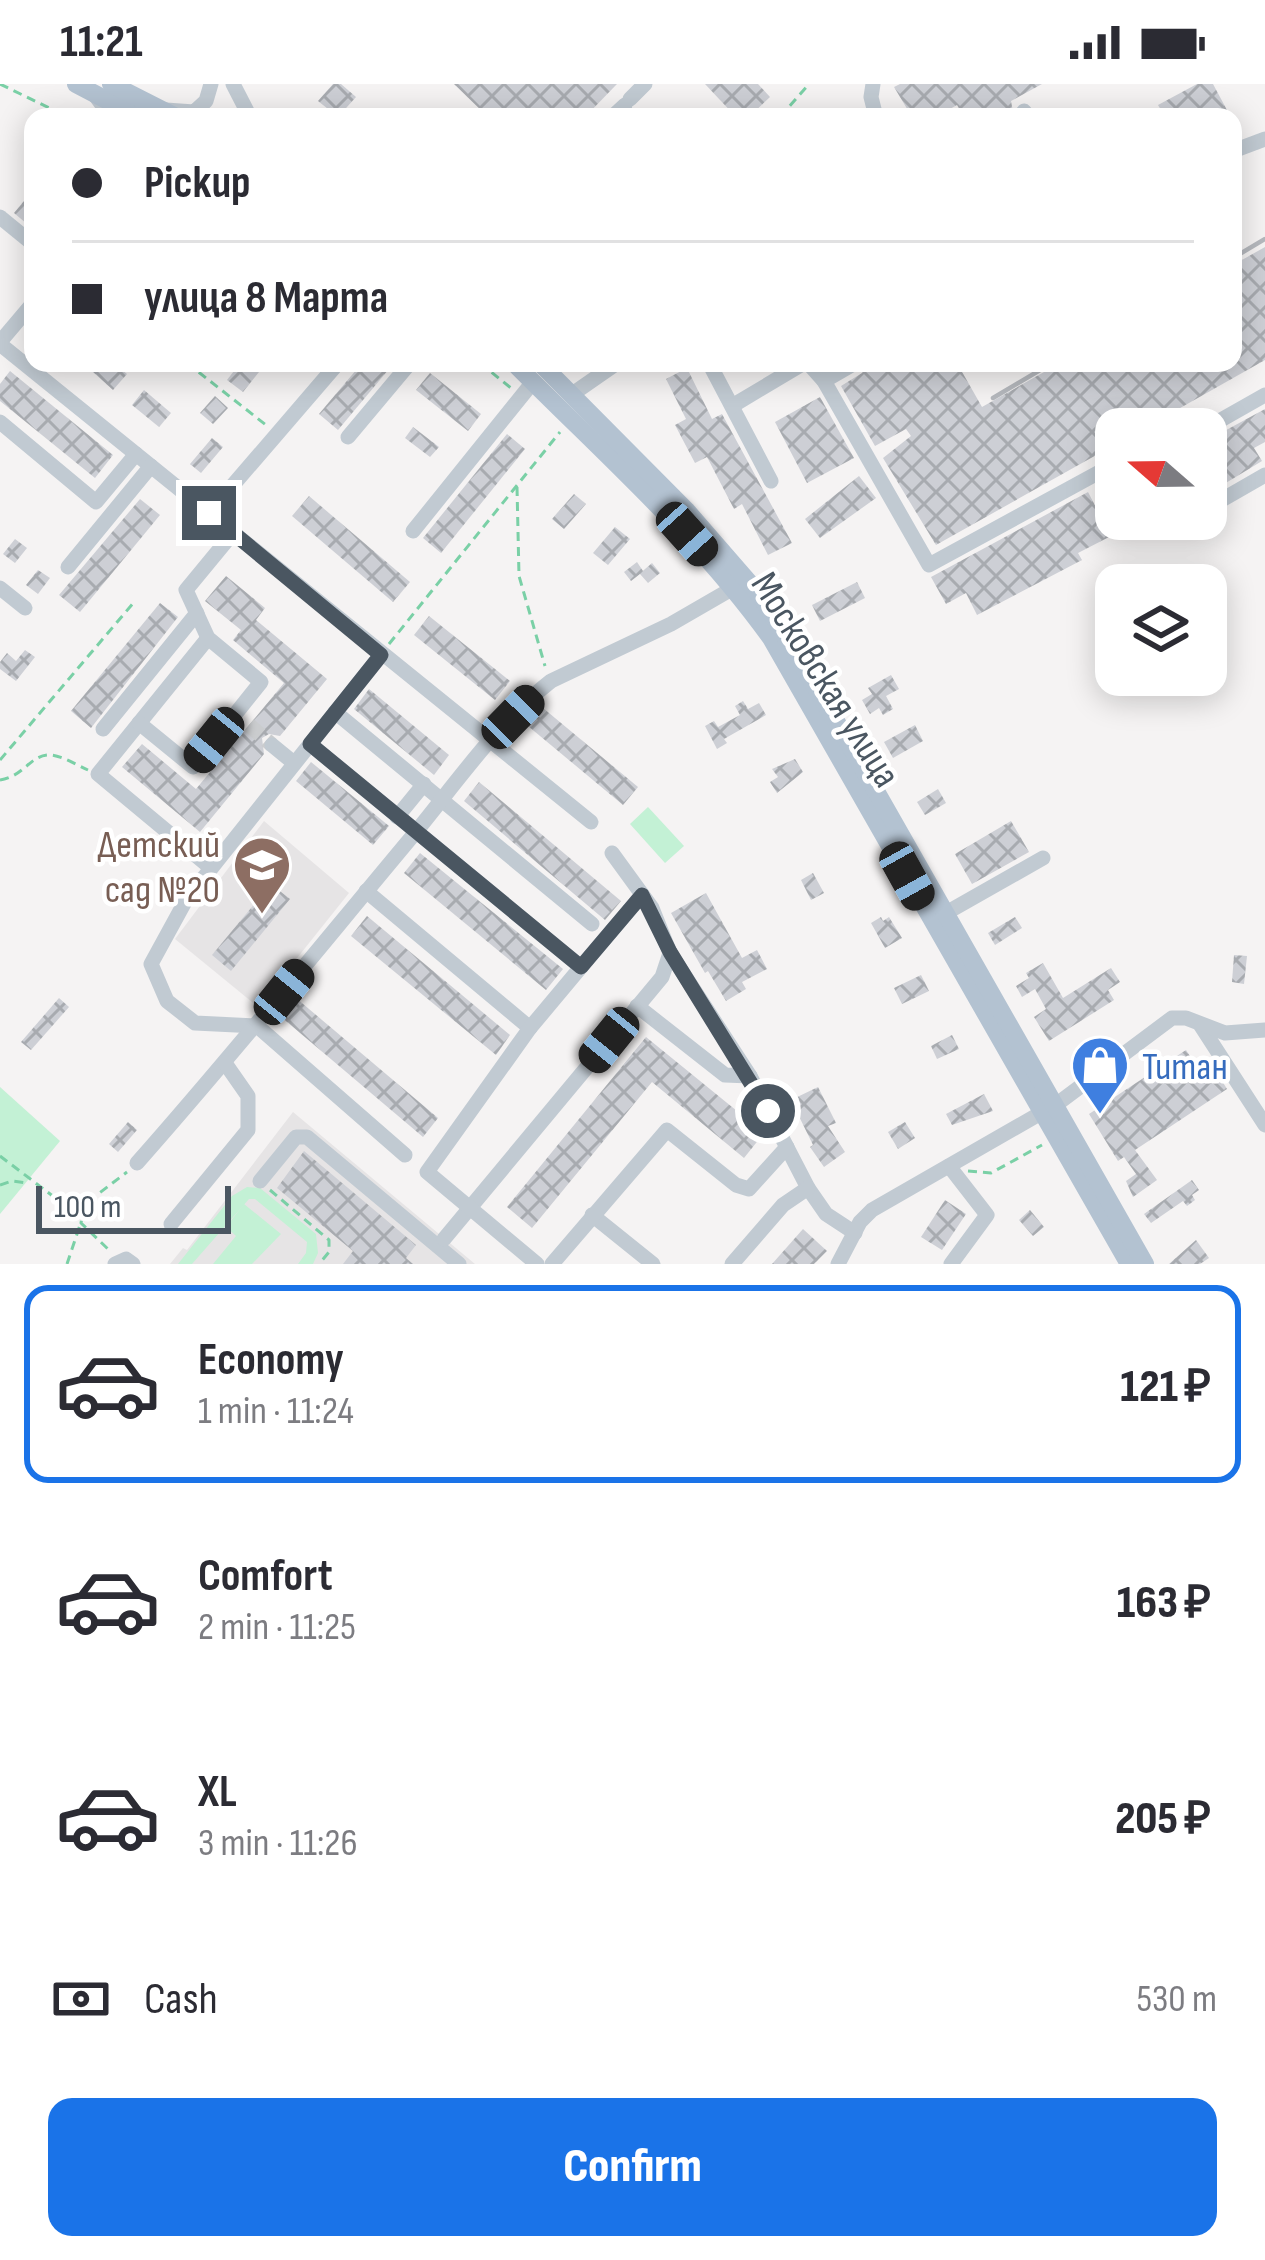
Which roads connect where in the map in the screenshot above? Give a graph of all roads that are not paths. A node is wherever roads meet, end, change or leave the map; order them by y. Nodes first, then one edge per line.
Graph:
1 (645, 84) edge
2 (93, 87) edge
3 (622, 107) edge
4 (126, 108) edge
5 (155, 108) edge
6 (0, 217) edge
7 (24, 237) edge
8 (24, 313) edge
9 (0, 343) edge
10 (24, 363) edge
11 (36, 372) edge
12 (330, 372) edge
13 (402, 372) edge
14 (604, 372) edge
15 (714, 372) edge
16 (791, 372) edge
17 (815, 372) edge
18 (840, 372) edge
19 (532, 381) edge
20 (824, 381) junction
21 (1265, 394) edge
22 (572, 395) junction
23 (732, 406) junction
24 (1227, 416) edge
25 (0, 422) edge
26 (348, 436) dead end
27 (136, 454) junction
28 (152, 466) junction
29 (1095, 474) edge
30 (1265, 475) edge
31 (770, 481) dead end
32 (1227, 497) edge
33 (209, 513) junction
34 (413, 531) dead end
35 (233, 533) junction
36 (68, 567) dead end
37 (734, 587) junction
38 (0, 588) edge
39 (25, 608) dead end
40 (197, 613) junction
41 (208, 638) junction
42 (381, 655) junction
43 (335, 712) junction
44 (139, 723) junction
45 (103, 729) dead end
46 (489, 742) junction
47 (310, 744) junction
48 (272, 745) tunnel mouth
49 (294, 763) junction
50 (424, 784) junction
51 (442, 799) junction
52 (397, 817) junction
53 (591, 822) dead end
54 (416, 832) junction
55 (612, 853) dead end
56 (1043, 858) dead end
57 (211, 868) junction
58 (367, 891) junction
59 (642, 895) junction
60 (946, 913) junction
61 (592, 923) dead end
62 (670, 952) junction
63 (581, 967) junction
64 (637, 1006) junction
65 (1199, 1024) junction
66 (257, 1025) junction
67 (530, 1028) junction
68 (1265, 1030) edge
69 (225, 1063) junction
70 (750, 1076) junction
71 (1047, 1110) junction
72 (1264, 1121) edge
73 (787, 1147) junction
74 (405, 1155) dead end
75 (137, 1163) road end
76 (949, 1166) junction
77 (260, 1181) road end
78 (808, 1188) junction
79 (470, 1208) junction
80 (592, 1215) junction
81 (171, 1224) dead end
82 (855, 1233) junction
83 (444, 1239) dead end
84 (459, 1264) edge
85 (537, 1264) edge
86 (552, 1264) edge
87 (653, 1264) edge
88 (732, 1264) edge
89 (838, 1264) edge
90 (951, 1264) edge
91 (1129, 1264) edge
92 (1145, 1264) edge

1 - 3 street
2 - 4 main road
2 - 5 main road
6 - 7 street
8 - 9 street
9 - 10 street
11 - 27 street
12 - 33 street
13 - 26 street
14 - 22 street
15 - 23 street
16 - 23 street
17 - 20 street
18 - 20 street
19 - 22 main road, Московская улица
19 - 34 street
19 - 37 main road, Московская улица
20 - 29 street
21 - 24 street
22 - 60 main road, Московская улица
23 - 31 street
25 - 27 street
27 - 28 street
28 - 33 street
28 - 36 street
30 - 32 street
33 - 35 street
35 - 40 street
35 - 42 street
37 - 46 street
37 - 71 main road, Московская улица
38 - 39 street
40 - 41 street
40 - 45 street
41 - 44 street
41 - 44 street
42 - 43 street
42 - 46 street
43 - 47 street
43 - 50 street
44 - 57 street
46 - 51 street
46 - 53 street
47 - 49 street
47 - 52 street
48 - 49 street
49 - 57 street
50 - 51 street
50 - 52 street
51 - 54 street
51 - 61 street
52 - 54 street
54 - 58 street
54 - 63 street
55 - 59 street
56 - 60 street
57 - 66 street
58 - 66 street
58 - 67 street
59 - 62 street
59 - 63 street
60 - 71 main road, Московская улица
62 - 64 street
62 - 70 street
63 - 67 street
64 - 70 street
64 - 79 street
65 - 68 street
65 - 71 street
65 - 72 street
66 - 69 street
66 - 74 street
67 - 79 street
69 - 75 street
69 - 81 street
70 - 73 street
71 - 76 street
71 - 91 main road, Московская улица
71 - 92 main road, Московская улица
73 - 78 street
73 - 80 street
76 - 82 street
76 - 90 street
77 - 84 street
78 - 82 street
78 - 88 street
79 - 83 street
79 - 85 street
80 - 86 street
80 - 87 street
82 - 89 street

